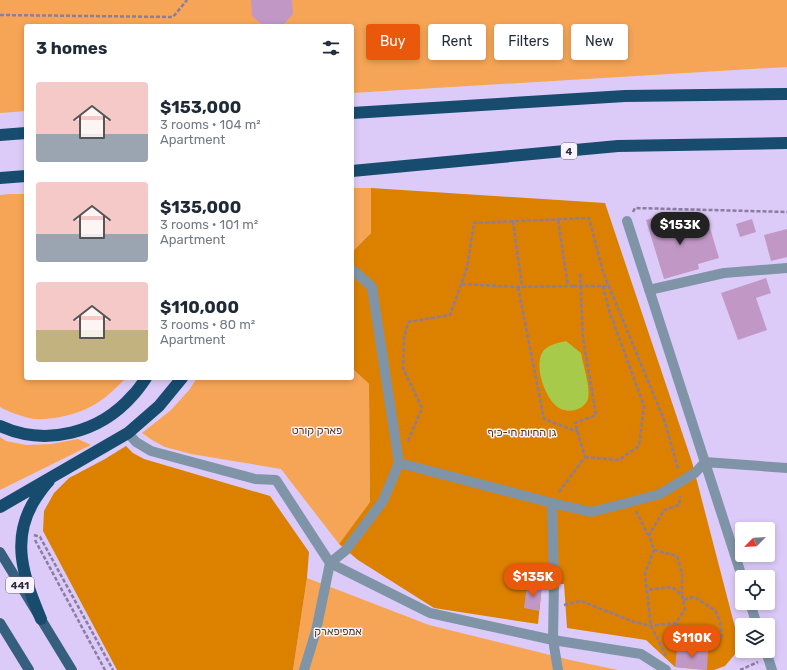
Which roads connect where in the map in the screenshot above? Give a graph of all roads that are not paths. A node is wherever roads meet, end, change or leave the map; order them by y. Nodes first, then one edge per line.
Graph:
1 (787, 94) edge
2 (354, 113) edge
3 (24, 134) edge
4 (0, 135) edge
5 (787, 143) edge
6 (356, 172) edge
7 (23, 177) edge
8 (0, 178) edge
9 (627, 221) road end
10 (787, 268) edge
11 (354, 271) dead end
12 (649, 290) junction
13 (145, 380) edge
14 (180, 380) edge
15 (0, 426) edge
16 (128, 433) junction
17 (705, 462) junction
18 (399, 463) junction
19 (787, 468) edge
20 (62, 470) junction
21 (552, 503) junction
22 (0, 507) edge
23 (0, 552) edge
24 (330, 563) junction
25 (740, 570) edge
26 (41, 619) junction
27 (0, 622) edge
28 (553, 640) junction
29 (768, 658) edge
30 (667, 665) edge
31 (29, 670) edge
32 (72, 670) edge
33 (304, 670) edge
34 (558, 670) edge
35 (772, 670) edge

1 - 2 highway
3 - 4 highway
5 - 6 highway, 4
7 - 8 highway
9 - 12 lane
10 - 12 lane
11 - 18 lane
12 - 17 lane
13 - 15 highway
14 - 16 highway
16 - 20 highway
16 - 24 lane
17 - 19 lane
17 - 21 lane
17 - 25 lane
18 - 21 lane
18 - 24 lane
20 - 22 highway
20 - 26 highway
21 - 28 lane
23 - 26 main road, 441
24 - 28 lane
24 - 33 lane
26 - 32 main road, 441
27 - 31 main road
28 - 30 lane
28 - 34 lane
29 - 35 lane

